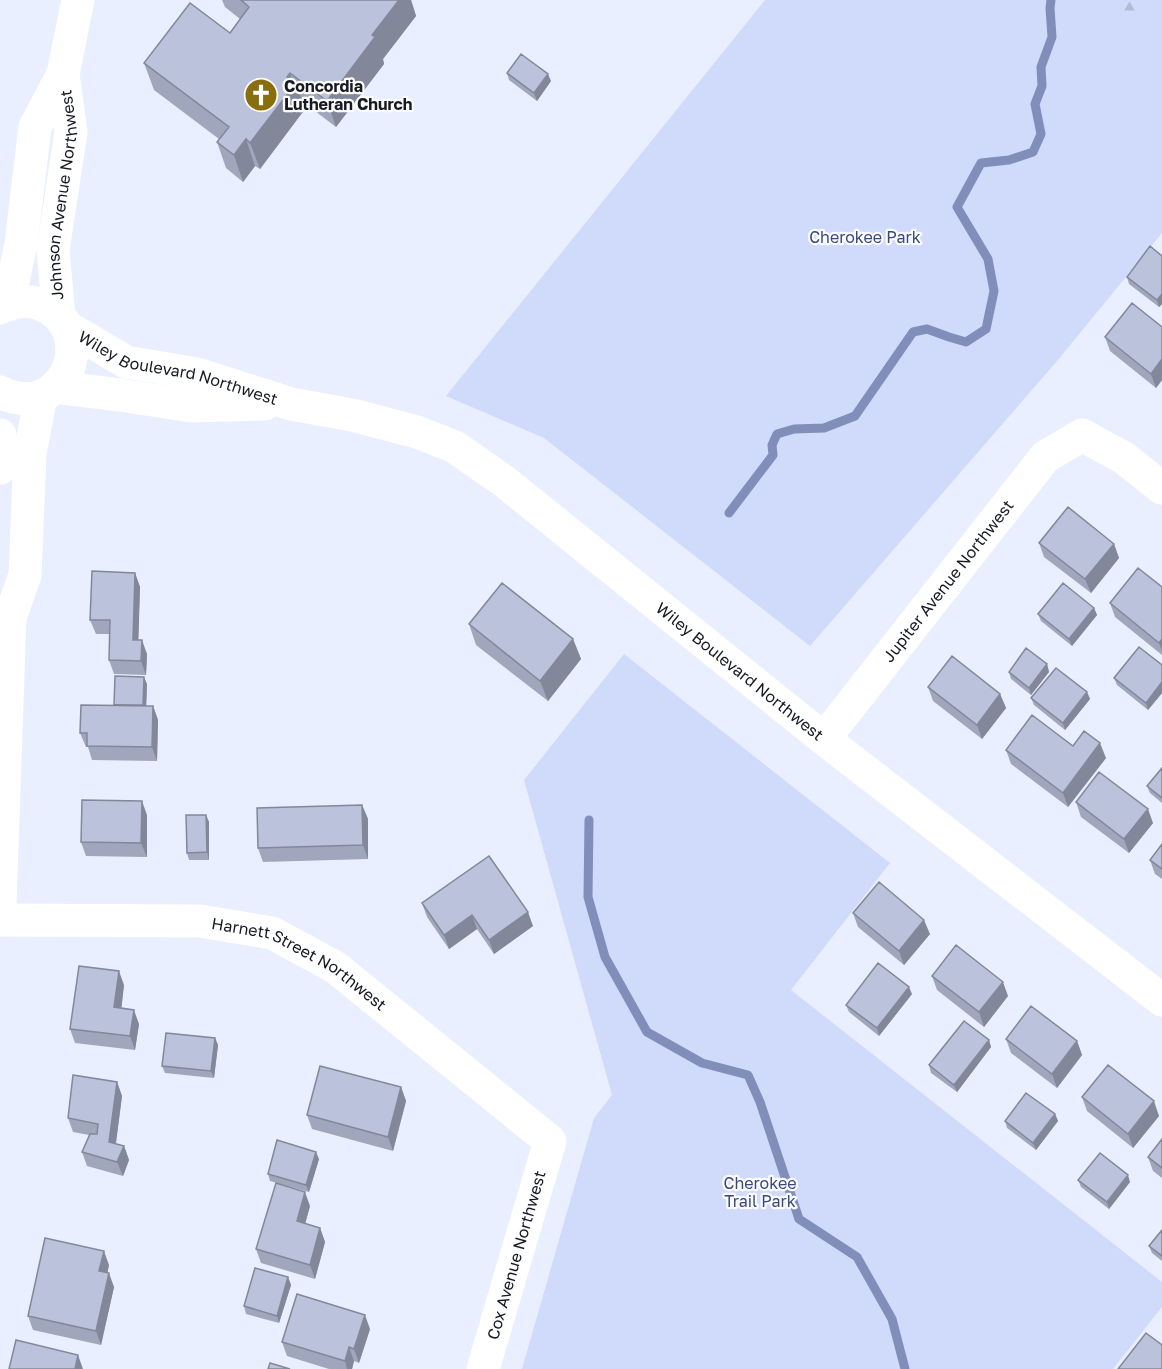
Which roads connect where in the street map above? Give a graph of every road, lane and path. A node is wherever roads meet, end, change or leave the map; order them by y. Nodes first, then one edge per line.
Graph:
1 (78, 0) edge
2 (63, 74) junction
3 (4, 306) edge
4 (63, 321) junction
5 (48, 391) junction
6 (0, 392) edge
7 (291, 404) junction
8 (0, 435) edge
9 (0, 468) edge
10 (1162, 488) edge
11 (5, 606) edge
12 (824, 739) junction
13 (0, 904) edge
14 (0, 920) edge
15 (1162, 1000) edge
16 (550, 1140) joint
17 (483, 1369) edge

1 - 2 street, Johnson Avenue Northwest
2 - 3 street, Johnson Avenue Northwest
2 - 4 street, Johnson Avenue Northwest
3 - 4 street, Wiley Boulevard Northwest
4 - 5 street, Johnson Avenue Northwest
4 - 7 street, Wiley Boulevard Northwest
5 - 6 street, Wiley Boulevard Northwest
5 - 7 street, Wiley Boulevard Northwest
5 - 11 street
7 - 12 street, Wiley Boulevard Northwest
8 - 9 street
10 - 12 street, Jupiter Avenue Northwest
11 - 13 street
12 - 15 street, Wiley Boulevard Northwest
14 - 16 street, Harnett Street Northwest
16 - 17 street, Cox Avenue Northwest

